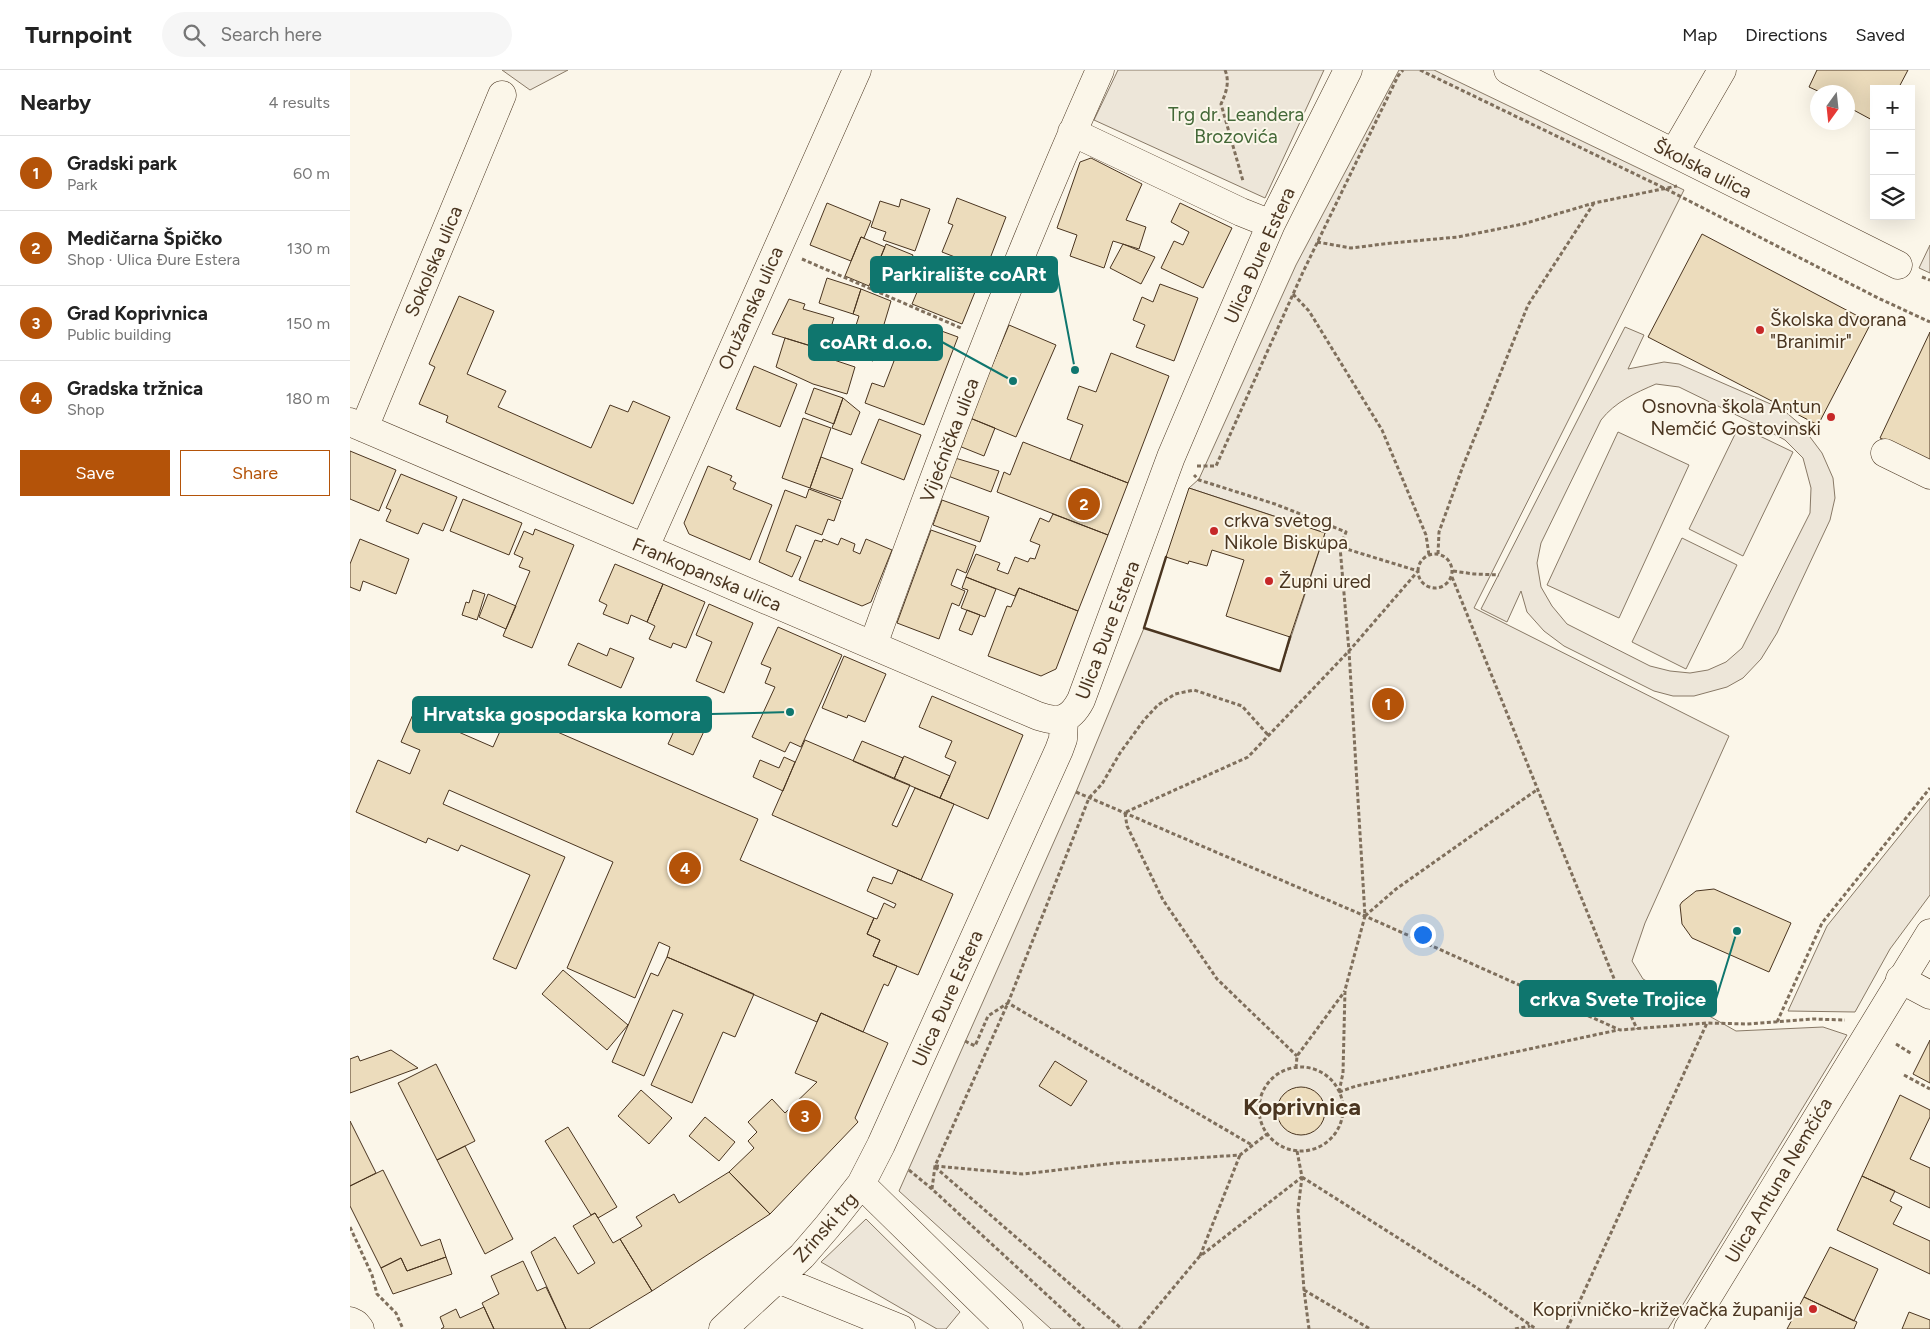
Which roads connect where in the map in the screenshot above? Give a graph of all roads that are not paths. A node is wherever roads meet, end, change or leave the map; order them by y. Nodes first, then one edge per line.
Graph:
1 (856, 70) edge
2 (1100, 70) edge
3 (1348, 70) edge
4 (1508, 70) edge
5 (1722, 70) edge
6 (502, 95) dead end
7 (1072, 132) junction
8 (1674, 153) junction
9 (1271, 224) junction
10 (1898, 265) dead end
11 (357, 425) edge
12 (1885, 453) dead end
13 (1930, 474) edge
14 (645, 547) junction
15 (872, 645) junction
16 (1064, 719) junction
17 (1930, 933) edge
18 (1900, 980) junction
19 (1930, 995) edge
20 (861, 1184) junction
21 (778, 1279) junction
22 (350, 1321) edge
23 (360, 1329) edge
24 (723, 1329) edge
25 (901, 1329) edge
26 (1009, 1329) edge
27 (1688, 1329) edge

1 - 14 street, Oružanska ulica
2 - 7 street, Vijećnička ulica
3 - 9 street, Ulica Đure Estera
4 - 8 street, Školska ulica
5 - 8 street
6 - 11 street, Sokolska ulica
7 - 9 street
7 - 15 street, Vijećnička ulica
8 - 10 street, Školska ulica
9 - 16 street, Ulica Đure Estera
11 - 14 street, Frankopanska ulica
12 - 13 street
14 - 15 street, Frankopanska ulica
15 - 16 street, Frankopanska ulica
16 - 20 street, Ulica Đure Estera
17 - 18 street, Ulica Antuna Nemčića
18 - 19 street
18 - 27 street, Ulica Antuna Nemčića
20 - 21 street, Zrinski trg
20 - 26 street, Zrinski trg
21 - 24 street
21 - 25 street, Zrinski trg
22 - 23 street

